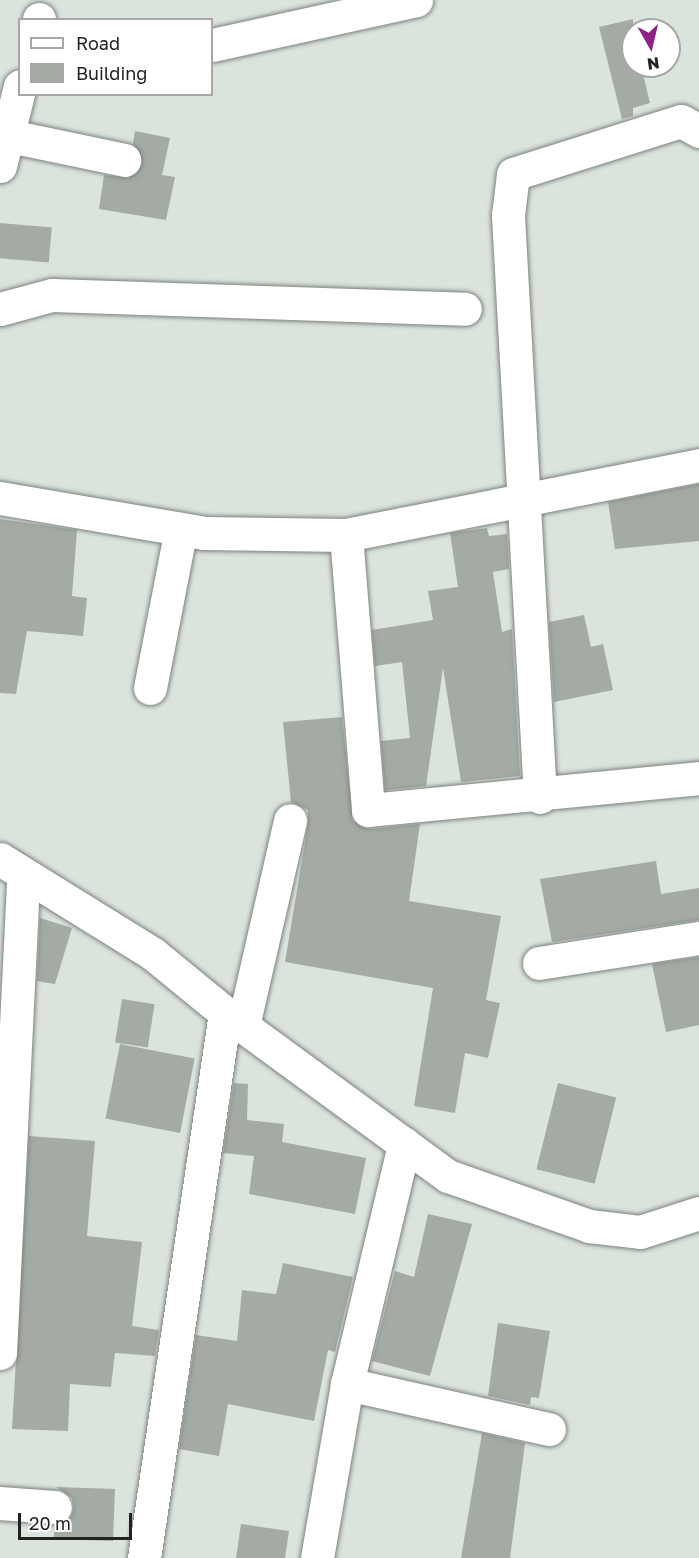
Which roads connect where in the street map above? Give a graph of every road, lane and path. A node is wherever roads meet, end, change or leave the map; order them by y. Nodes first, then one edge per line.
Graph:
1 (416, 0) edge
2 (213, 45) edge
3 (18, 93) edge
4 (699, 131) edge
5 (2, 145) edge
6 (124, 160) dead end
7 (0, 309) edge
8 (465, 309) dead end
9 (699, 465) edge
10 (524, 497) junction
11 (0, 498) edge
12 (181, 529) junction
13 (346, 535) junction
14 (150, 688) dead end
15 (699, 778) edge
16 (540, 797) junction
17 (290, 820) dead end
18 (11, 868) edge
19 (699, 938) edge
20 (539, 963) dead end
21 (234, 1020) junction
22 (404, 1144) junction
23 (696, 1219) edge
24 (0, 1353) edge
25 (347, 1384) junction
26 (549, 1429) dead end
27 (0, 1503) edge
28 (55, 1507) dead end
29 (144, 1558) edge
30 (317, 1558) edge

1 - 2 street
3 - 5 street
4 - 10 street
5 - 6 street
7 - 8 street
9 - 10 street
10 - 13 street
10 - 16 street
11 - 12 street
12 - 13 street
12 - 14 street
13 - 16 street
15 - 16 street
17 - 21 street
18 - 21 street
18 - 24 street
19 - 20 street
21 - 22 street
21 - 29 street
22 - 23 street
22 - 25 street
25 - 26 street
25 - 30 street
27 - 28 street

